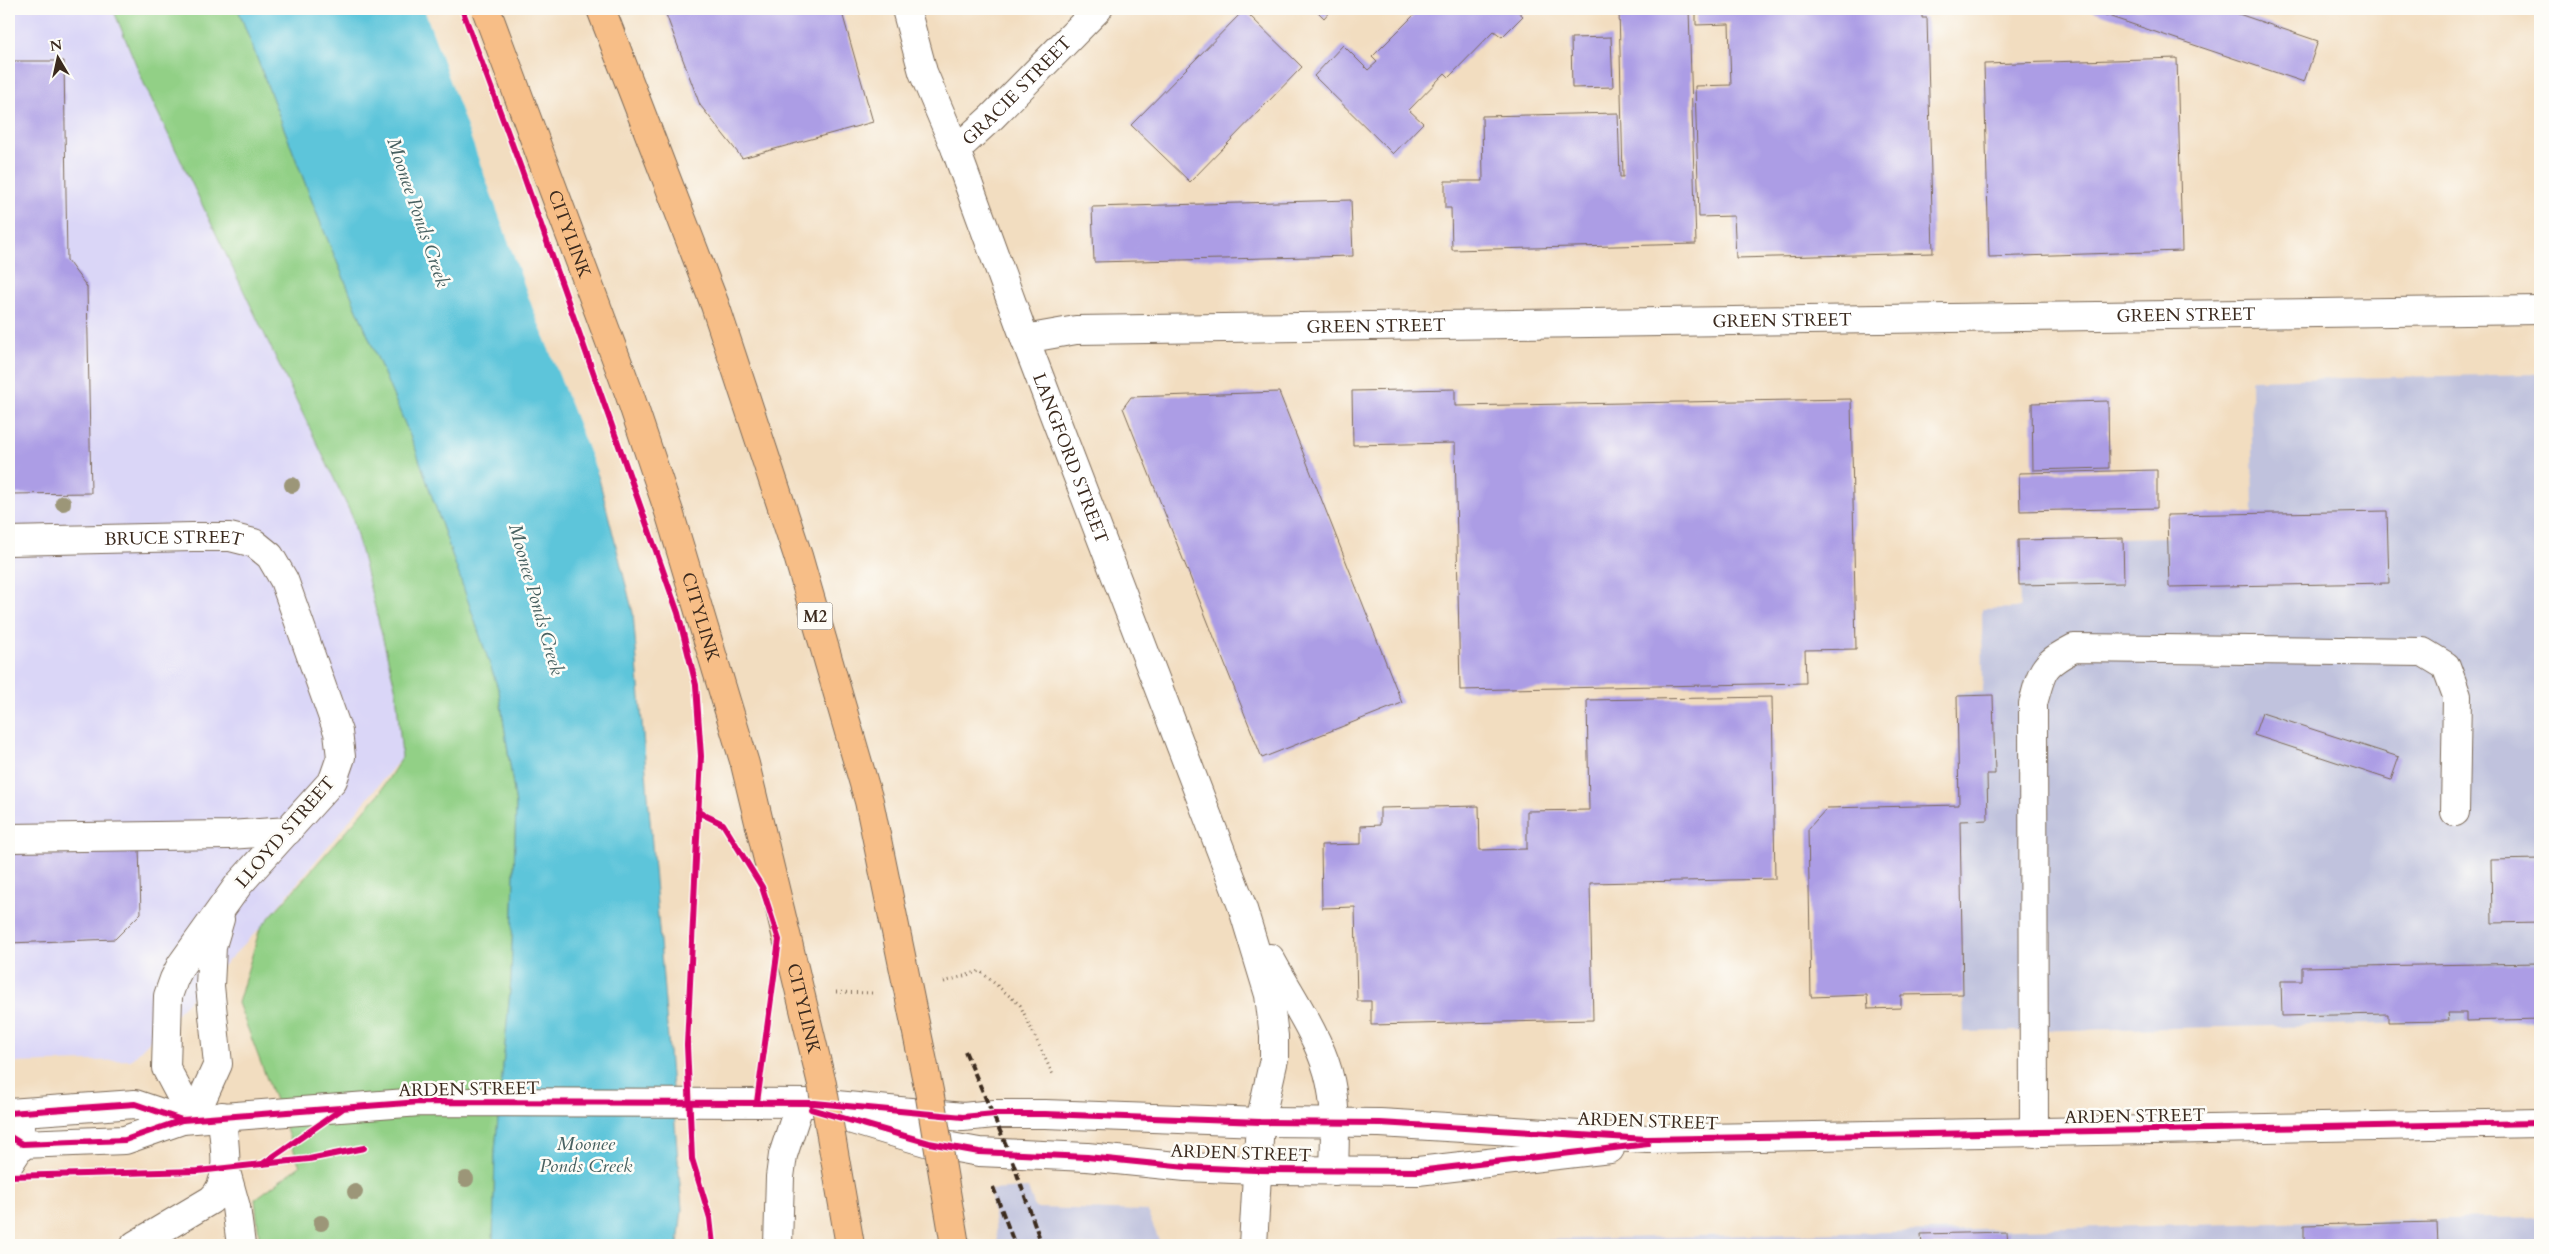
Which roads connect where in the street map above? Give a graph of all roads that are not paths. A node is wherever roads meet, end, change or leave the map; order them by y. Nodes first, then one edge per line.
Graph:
1 (486, 9) edge
2 (601, 9) edge
3 (906, 9) edge
4 (1098, 9) edge
5 (956, 150) junction
6 (2540, 310) edge
7 (1025, 339) junction
8 (9, 541) edge
9 (341, 756) joint
10 (2455, 812) dead end
11 (288, 831) junction
12 (9, 838) edge
13 (225, 906) junction
14 (1242, 906) junction
15 (757, 1102) junction
16 (799, 1106) junction
17 (15, 1112) edge
18 (222, 1116) junction
19 (187, 1119) junction
20 (1260, 1122) junction
21 (1336, 1123) junction
22 (2540, 1123) edge
23 (2034, 1133) junction
24 (1729, 1138) junction
25 (13, 1148) edge
26 (225, 1168) junction
27 (1256, 1170) junction
28 (1334, 1171) junction
29 (135, 1245) edge
30 (241, 1245) edge
31 (778, 1245) edge
32 (850, 1245) edge
33 (955, 1245) edge
34 (1252, 1245) edge

1 - 32 highway, CITYLINK, bridge
2 - 33 highway, M2, bridge
3 - 5 street, LANGFORD STREET
4 - 5 street, GRACIE STREET
5 - 7 street, LANGFORD STREET
6 - 7 street, GREEN STREET
7 - 14 street, LANGFORD STREET
8 - 9 street, BRUCE STREET
9 - 11 street, LLOYD STREET
10 - 23 street
11 - 12 street
11 - 13 street, LLOYD STREET
13 - 19 street, LLOYD STREET
13 - 19 street, LLOYD STREET
14 - 20 street, LANGFORD STREET
14 - 21 street, LANGFORD STREET
15 - 16 street, ARDEN STREET
15 - 18 street, ARDEN STREET
15 - 20 street, ARDEN STREET
16 - 27 street, ARDEN STREET
16 - 31 street
17 - 19 street, ARDEN STREET
17 - 25 street
18 - 19 street, ARDEN STREET
18 - 26 street
19 - 25 street, ARDEN STREET
20 - 21 street, ARDEN STREET
20 - 27 street, LANGFORD STREET
21 - 24 street, ARDEN STREET
21 - 28 street, LANGFORD STREET
22 - 23 street, ARDEN STREET
23 - 24 street, ARDEN STREET
24 - 28 street, ARDEN STREET
26 - 29 street
26 - 30 street
27 - 28 street, ARDEN STREET
27 - 34 street, LANGFORD STREET

